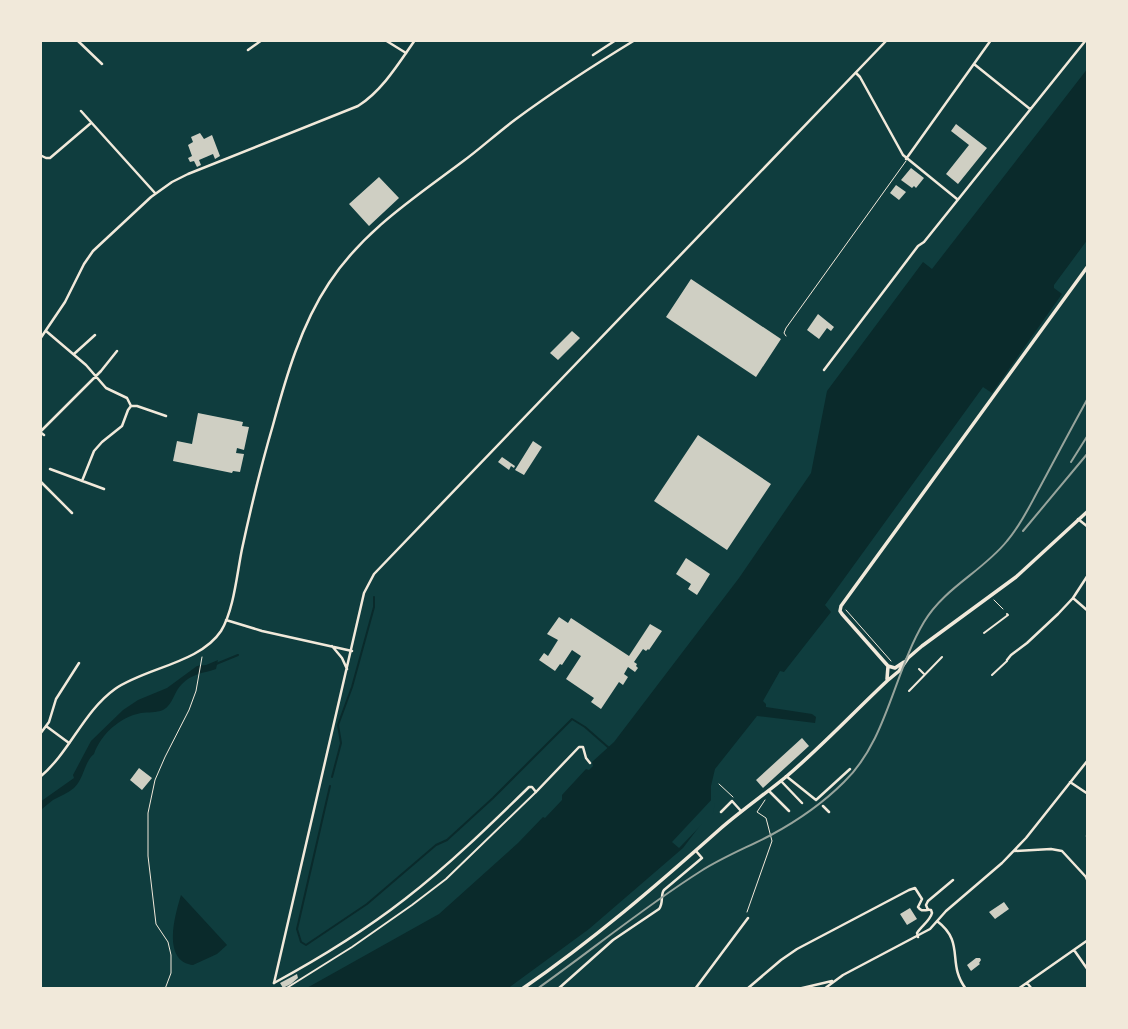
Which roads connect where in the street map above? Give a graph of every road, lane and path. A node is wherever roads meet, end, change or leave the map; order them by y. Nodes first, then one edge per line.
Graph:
1 (262, 40) edge
2 (385, 40) edge
3 (415, 40) edge
4 (617, 40) edge
5 (635, 40) edge
6 (887, 40) edge
7 (991, 40) edge
8 (1086, 40) edge
9 (79, 42) edge
10 (74, 49) dead end
11 (248, 50) dead end
12 (406, 53) junction
13 (593, 55) dead end
14 (102, 64) dead end
15 (974, 64) junction
16 (856, 72) junction
17 (1030, 109) junction
18 (81, 111) dead end
19 (91, 123) junction
20 (40, 155) edge
21 (906, 159) junction
22 (155, 193) junction
23 (958, 200) junction
24 (1088, 266) edge
25 (46, 331) junction
26 (95, 335) dead end
27 (786, 336) dead end
28 (40, 339) edge
29 (117, 352) dead end
30 (74, 354) junction
31 (824, 370) dead end
32 (96, 376) junction
33 (131, 406) junction
34 (166, 416) dead end
35 (44, 435) dead end
36 (50, 470) dead end
37 (40, 481) edge
38 (82, 481) junction
39 (104, 489) dead end
40 (1088, 511) edge
41 (72, 513) dead end
42 (1078, 519) junction
43 (1088, 527) edge
44 (1088, 575) edge
45 (991, 596) junction
46 (1073, 598) junction
47 (844, 607) junction
48 (1088, 611) edge
49 (1007, 614) joint
50 (226, 620) junction
51 (984, 633) dead end
52 (332, 646) junction
53 (203, 648) junction
54 (352, 651) junction
55 (942, 657) dead end
56 (1007, 660) joint
57 (892, 661) dead end
58 (79, 663) dead end
59 (904, 663) junction
60 (888, 666) junction
61 (347, 669) junction
62 (919, 669) dead end
63 (924, 675) junction
64 (992, 675) dead end
65 (887, 681) junction
66 (909, 691) dead end
67 (46, 726) junction
68 (40, 734) edge
69 (70, 743) junction
70 (1088, 760) edge
71 (590, 763) dead end
72 (850, 769) dead end
73 (786, 776) junction
74 (40, 778) edge
75 (780, 781) junction
76 (1070, 782) junction
77 (719, 784) dead end
78 (537, 792) junction
79 (768, 793) junction
80 (1088, 794) edge
81 (732, 801) junction
82 (802, 803) dead end
83 (823, 806) dead end
84 (741, 811) junction
85 (789, 811) dead end
86 (721, 812) dead end
87 (829, 812) dead end
88 (695, 851) junction
89 (1014, 851) junction
90 (953, 880) dead end
91 (1088, 882) edge
92 (929, 910) junction
93 (748, 918) joint
94 (937, 920) junction
95 (918, 936) junction
96 (1088, 940) edge
97 (1074, 950) junction
98 (1088, 970) edge
99 (834, 981) junction
100 (275, 983) junction
101 (1027, 983) junction
102 (165, 989) edge
103 (273, 989) edge
104 (285, 989) edge
105 (522, 989) edge
106 (558, 989) edge
107 (695, 989) edge
108 (747, 989) edge
109 (797, 989) edge
110 (824, 989) edge
111 (966, 989) edge
112 (1018, 989) edge
113 (1032, 989) edge

1 - 11 street
2 - 12 street
3 - 12 street
4 - 13 street
5 - 50 street
6 - 16 street
7 - 15 street
8 - 17 street
9 - 10 street
9 - 14 street
12 - 22 street
15 - 17 street
15 - 21 street
16 - 21 street
16 - 54 street
17 - 23 street
18 - 19 street
19 - 20 street
19 - 22 street
21 - 23 street
21 - 27 lane
22 - 25 street
23 - 31 street
24 - 47 highway
25 - 28 street
25 - 30 street
26 - 30 street
29 - 32 street
30 - 32 street
32 - 33 street
32 - 35 street
33 - 34 street
33 - 38 street
36 - 38 street
37 - 41 street
38 - 39 street
40 - 42 highway
42 - 43 street
42 - 45 highway
44 - 46 street
45 - 49 path
45 - 59 highway
46 - 48 street
46 - 56 street
47 - 57 path
47 - 60 highway
49 - 51 street
50 - 52 street
50 - 53 street
52 - 54 street
52 - 61 street
53 - 69 street
53 - 102 path
54 - 61 street
55 - 63 street
56 - 64 street
58 - 67 street
59 - 60 highway
59 - 65 highway
60 - 65 highway
61 - 100 street
62 - 63 street
63 - 66 street
65 - 73 highway
67 - 68 street
67 - 69 street
69 - 74 street
70 - 76 street
71 - 78 street
72 - 73 street
73 - 75 highway
75 - 79 highway
75 - 82 street
76 - 80 street
76 - 89 street
77 - 81 path
78 - 100 street
78 - 104 street
79 - 84 highway
79 - 85 street
79 - 93 path
81 - 84 street
81 - 86 street
83 - 87 street
84 - 88 highway
88 - 105 highway
88 - 106 street
89 - 91 street
89 - 94 street
90 - 92 street
92 - 95 street
92 - 108 street
93 - 107 street
94 - 95 street
94 - 111 street
95 - 99 street
96 - 97 street
97 - 98 street
97 - 101 street
99 - 109 street
99 - 110 street
100 - 103 street
101 - 112 street
101 - 113 street

